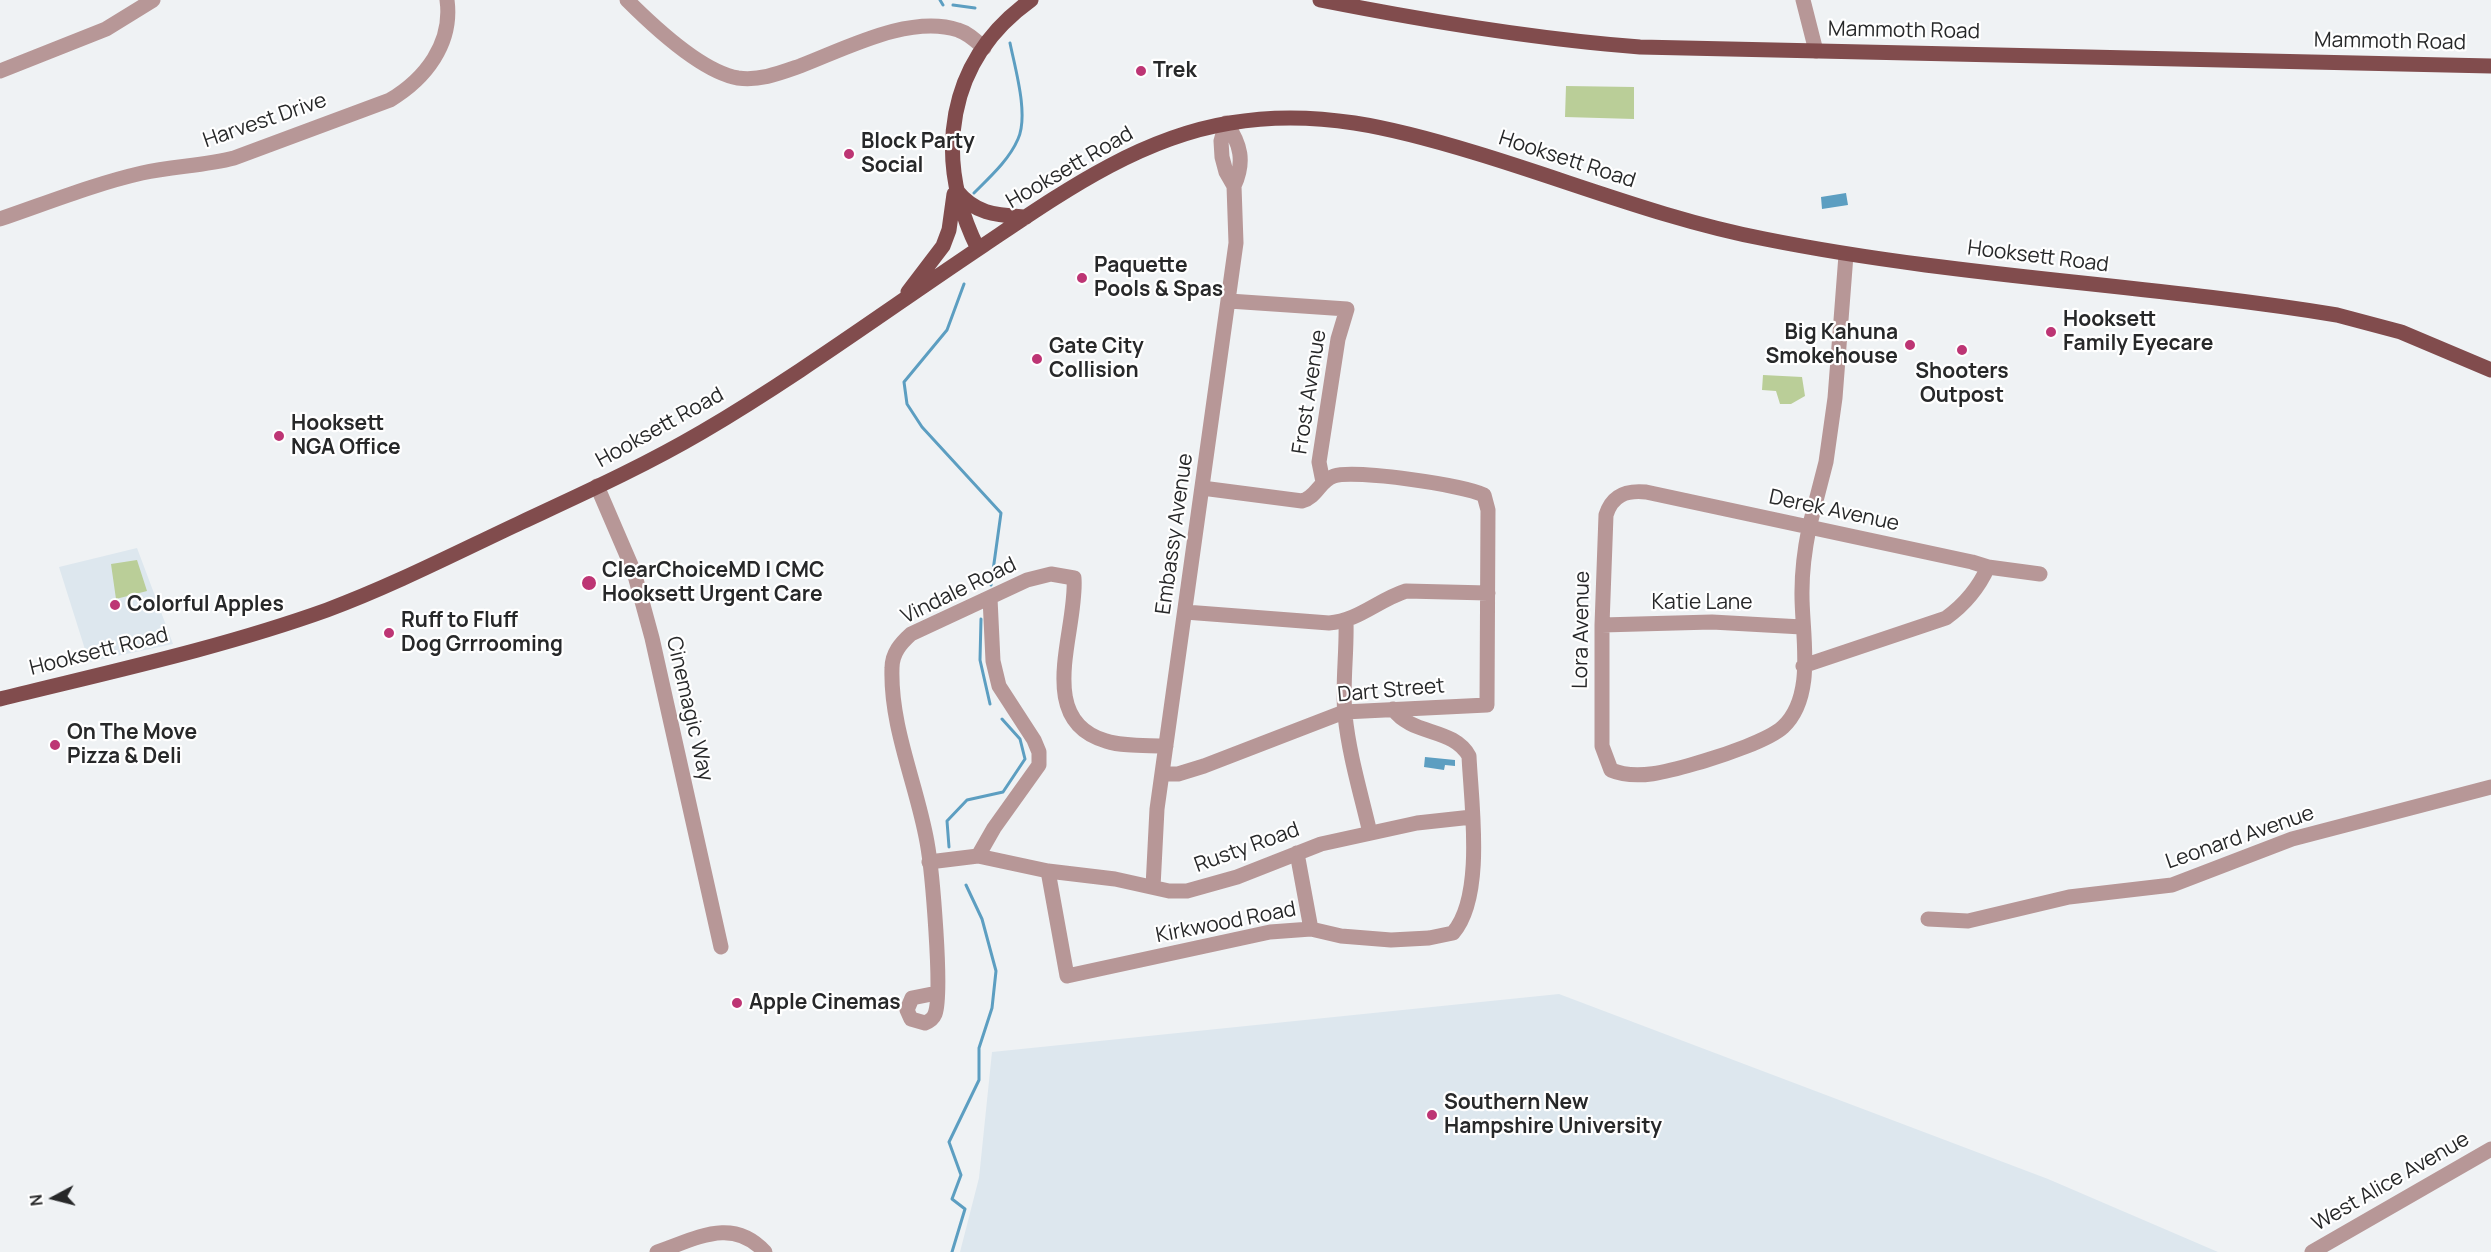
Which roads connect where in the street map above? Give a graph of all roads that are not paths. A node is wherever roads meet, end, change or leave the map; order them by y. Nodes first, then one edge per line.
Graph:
1 (153, 0) edge
2 (447, 0) edge
3 (627, 0) edge
4 (1031, 0) edge
5 (1320, 0) edge
6 (1803, 0) edge
7 (984, 48) junction
8 (1816, 51) junction
9 (2491, 66) edge
10 (0, 71) edge
11 (1226, 123) junction
12 (955, 188) junction
13 (1026, 217) junction
14 (0, 219) edge
15 (978, 249) junction
16 (1846, 255) junction
17 (903, 300) junction
18 (1229, 301) junction
19 (2491, 370) edge
20 (1323, 482) junction
21 (597, 486) junction
22 (1202, 488) junction
23 (1621, 494) joint
24 (1809, 528) junction
25 (1988, 567) junction
26 (2040, 574) dead end
27 (1488, 593) junction
28 (990, 598) junction
29 (1185, 612) junction
30 (1346, 622) junction
31 (1602, 626) junction
32 (1802, 627) junction
33 (1803, 666) junction
34 (0, 699) edge
35 (1393, 709) junction
36 (1344, 712) junction
37 (1166, 746) junction
38 (1162, 774) junction
39 (2491, 787) edge
40 (1472, 817) junction
41 (1370, 833) junction
42 (1297, 853) junction
43 (978, 856) junction
44 (929, 862) junction
45 (1048, 871) junction
46 (1153, 887) junction
47 (1928, 919) dead end
48 (1311, 929) junction
49 (721, 947) dead end
50 (937, 993) dead end
51 (2491, 1149) edge
52 (657, 1252) edge
53 (765, 1252) edge
54 (2312, 1252) edge

1 - 10 street
2 - 14 street, Harvest Drive
3 - 7 street
4 - 7 main road
5 - 8 main road, Mammoth Road
6 - 8 street
7 - 12 main road
8 - 9 main road, Mammoth Road
11 - 13 main road, Hooksett Road
11 - 16 main road, Hooksett Road
11 - 18 street, Embassy Avenue
12 - 13 main road
12 - 15 main road
12 - 17 main road
13 - 15 main road, Hooksett Road
15 - 17 main road, Hooksett Road
16 - 19 main road, Hooksett Road
16 - 24 street
17 - 21 main road, Hooksett Road
18 - 20 street, Frost Avenue
18 - 22 street, Embassy Avenue
20 - 22 street
20 - 27 street
21 - 34 main road, Hooksett Road
21 - 49 street, Cinemagic Way
22 - 29 street, Embassy Avenue
23 - 24 street, Derek Avenue
23 - 31 street, Lora Avenue
24 - 25 street, Derek Avenue
24 - 32 street
25 - 26 street, Derek Avenue
25 - 33 street
27 - 30 street
27 - 35 street, Dart Street
28 - 37 street, Vindale Road
28 - 43 street
28 - 44 street, Vindale Road
29 - 30 street
29 - 37 street, Embassy Avenue
30 - 36 street
31 - 32 street, Katie Lane
31 - 33 street, Lora Avenue
32 - 33 street
35 - 36 street, Dart Street
35 - 40 street
36 - 38 street, Dart Street
36 - 41 street
37 - 38 street, Embassy Avenue
38 - 46 street, Embassy Avenue
39 - 47 street, Leonard Avenue
40 - 41 street, Rusty Road
40 - 48 street, Kirkwood Road
41 - 42 street, Rusty Road
42 - 46 street, Rusty Road
42 - 48 street
43 - 44 street, Rusty Road
43 - 45 street, Rusty Road
44 - 50 street, Vindale Road
45 - 46 street, Rusty Road
45 - 48 street, Kirkwood Road
51 - 54 street, West Alice Avenue
52 - 53 street

